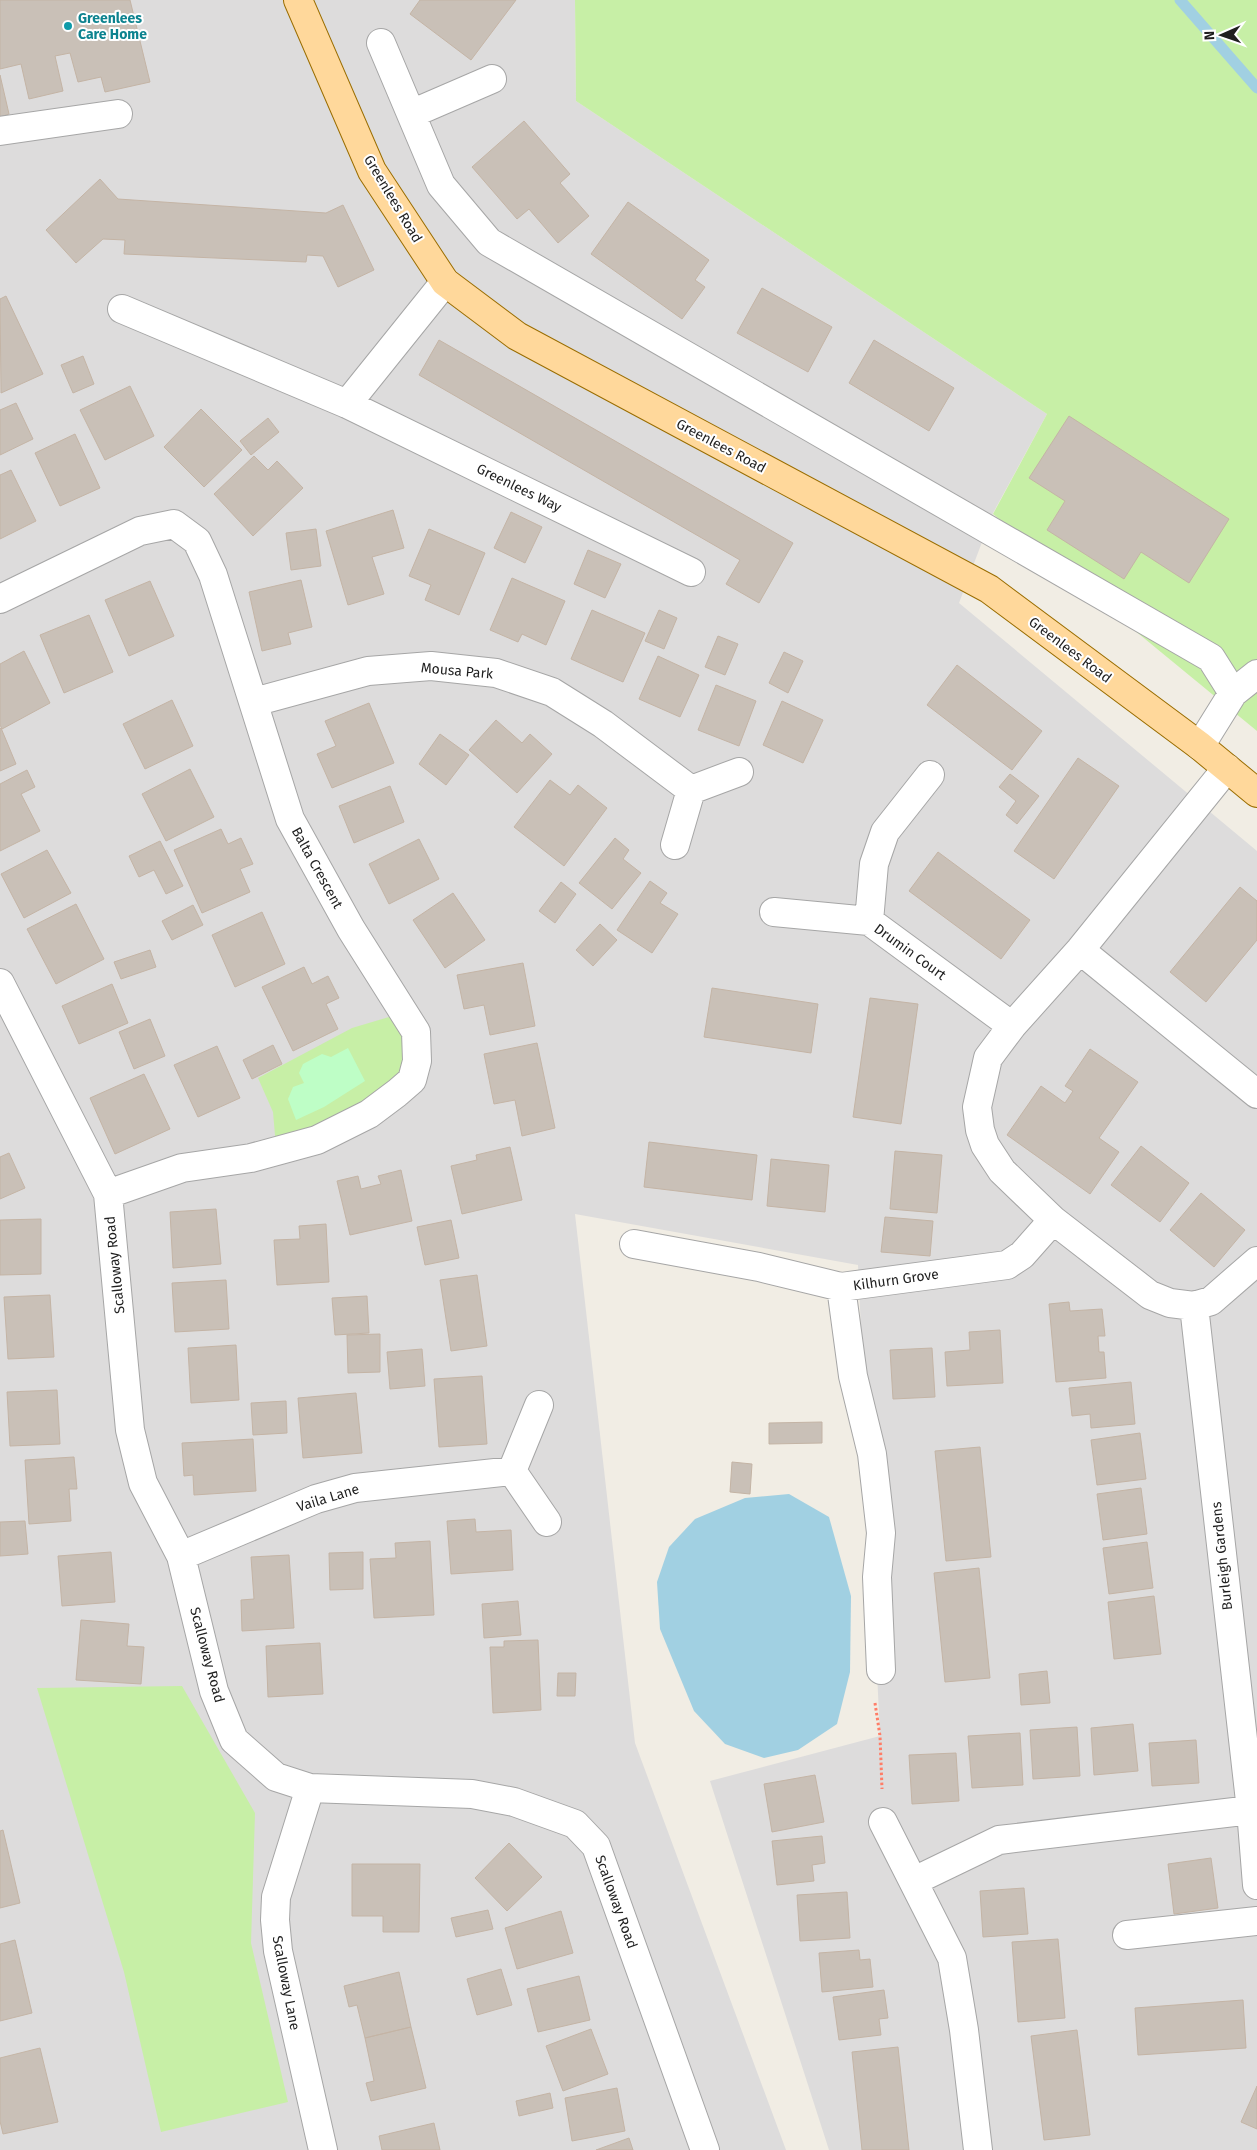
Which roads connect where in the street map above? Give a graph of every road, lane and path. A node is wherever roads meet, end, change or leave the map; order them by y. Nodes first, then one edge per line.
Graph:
1 (298, 0) edge
2 (381, 43) dead end
3 (492, 79) dead end
4 (118, 114) dead end
5 (411, 114) junction
6 (0, 131) edge
7 (445, 282) junction
8 (122, 308) dead end
9 (347, 404) junction
10 (691, 572) dead end
11 (0, 598) edge
12 (1257, 674) edge
13 (1233, 693) junction
14 (254, 702) junction
15 (1200, 746) junction
16 (1227, 768) junction
17 (739, 772) dead end
18 (930, 775) dead end
19 (691, 790) junction
20 (1257, 793) edge
21 (676, 845) dead end
22 (774, 912) dead end
23 (869, 921) junction
24 (1080, 950) junction
25 (0, 983) edge
26 (1012, 1026) junction
27 (1257, 1094) edge
28 (108, 1194) junction
29 (1053, 1220) junction
30 (634, 1244) dead end
31 (1257, 1261) edge
32 (841, 1287) junction
33 (1194, 1306) junction
34 (539, 1405) dead end
35 (512, 1470) junction
36 (547, 1522) dead end
37 (181, 1556) junction
38 (880, 1670) joint
39 (310, 1788) junction
40 (1251, 1810) junction
41 (883, 1822) joint
42 (914, 1881) junction
43 (1257, 1885) edge
44 (1257, 1921) edge
45 (1127, 1935) dead end
46 (323, 2150) edge
47 (705, 2150) edge
48 (978, 2150) edge

1 - 7 main road, Greenlees Road
2 - 5 street
3 - 5 street
4 - 6 street
5 - 13 street
7 - 9 street
7 - 15 main road, Greenlees Road
8 - 9 street, Greenlees Way
9 - 10 street, Greenlees Way
11 - 14 street, Balta Crescent
12 - 13 street
13 - 15 street
14 - 19 street, Mousa Park
14 - 28 street, Balta Crescent
15 - 16 main road, Greenlees Road
16 - 20 main road, Greenlees Road
16 - 24 street
17 - 19 street
18 - 23 street, Drumin Court
19 - 21 street
22 - 23 street
23 - 26 street, Drumin Court
24 - 26 street
24 - 27 street
25 - 28 street, Scalloway Road
26 - 29 street
28 - 37 street, Scalloway Road
29 - 32 street, Kilhurn Grove
29 - 33 street
30 - 32 street, Kilhurn Grove
31 - 33 street
32 - 38 street
33 - 40 street, Burleigh Gardens
34 - 35 street
35 - 36 street
35 - 37 street, Vaila Lane
37 - 39 street, Scalloway Road
38 - 41 path
39 - 46 street, Scalloway Lane
39 - 47 street, Scalloway Road
40 - 42 street
40 - 43 street, Burleigh Gardens
41 - 42 street
42 - 48 street
44 - 45 street

